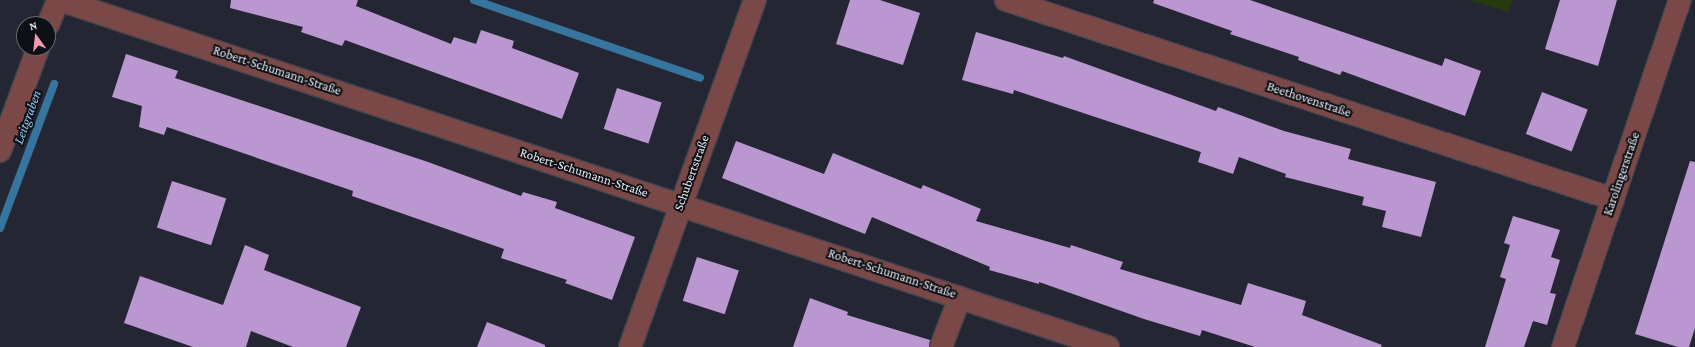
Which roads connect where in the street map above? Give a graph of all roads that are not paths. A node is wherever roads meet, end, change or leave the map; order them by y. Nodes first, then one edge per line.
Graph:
1 (59, 0) edge
2 (755, 0) edge
3 (1006, 0) edge
4 (1680, 0) edge
5 (52, 16) edge
6 (35, 56) edge
7 (0, 151) edge
8 (1613, 200) junction
9 (680, 205) junction
10 (960, 297) junction
11 (630, 347) edge
12 (941, 347) edge
13 (1108, 347) edge
14 (1563, 347) edge

1 - 5 street
1 - 9 street, Robert-Schumann-Straße
2 - 9 street, Schubertstraße
3 - 8 street, Beethovenstraße
4 - 8 street, Karolingerstraße
6 - 7 street
8 - 14 street, Karolingerstraße
9 - 10 street, Robert-Schumann-Straße
9 - 11 street, Schubertstraße
10 - 12 street
10 - 13 street, Robert-Schumann-Straße

